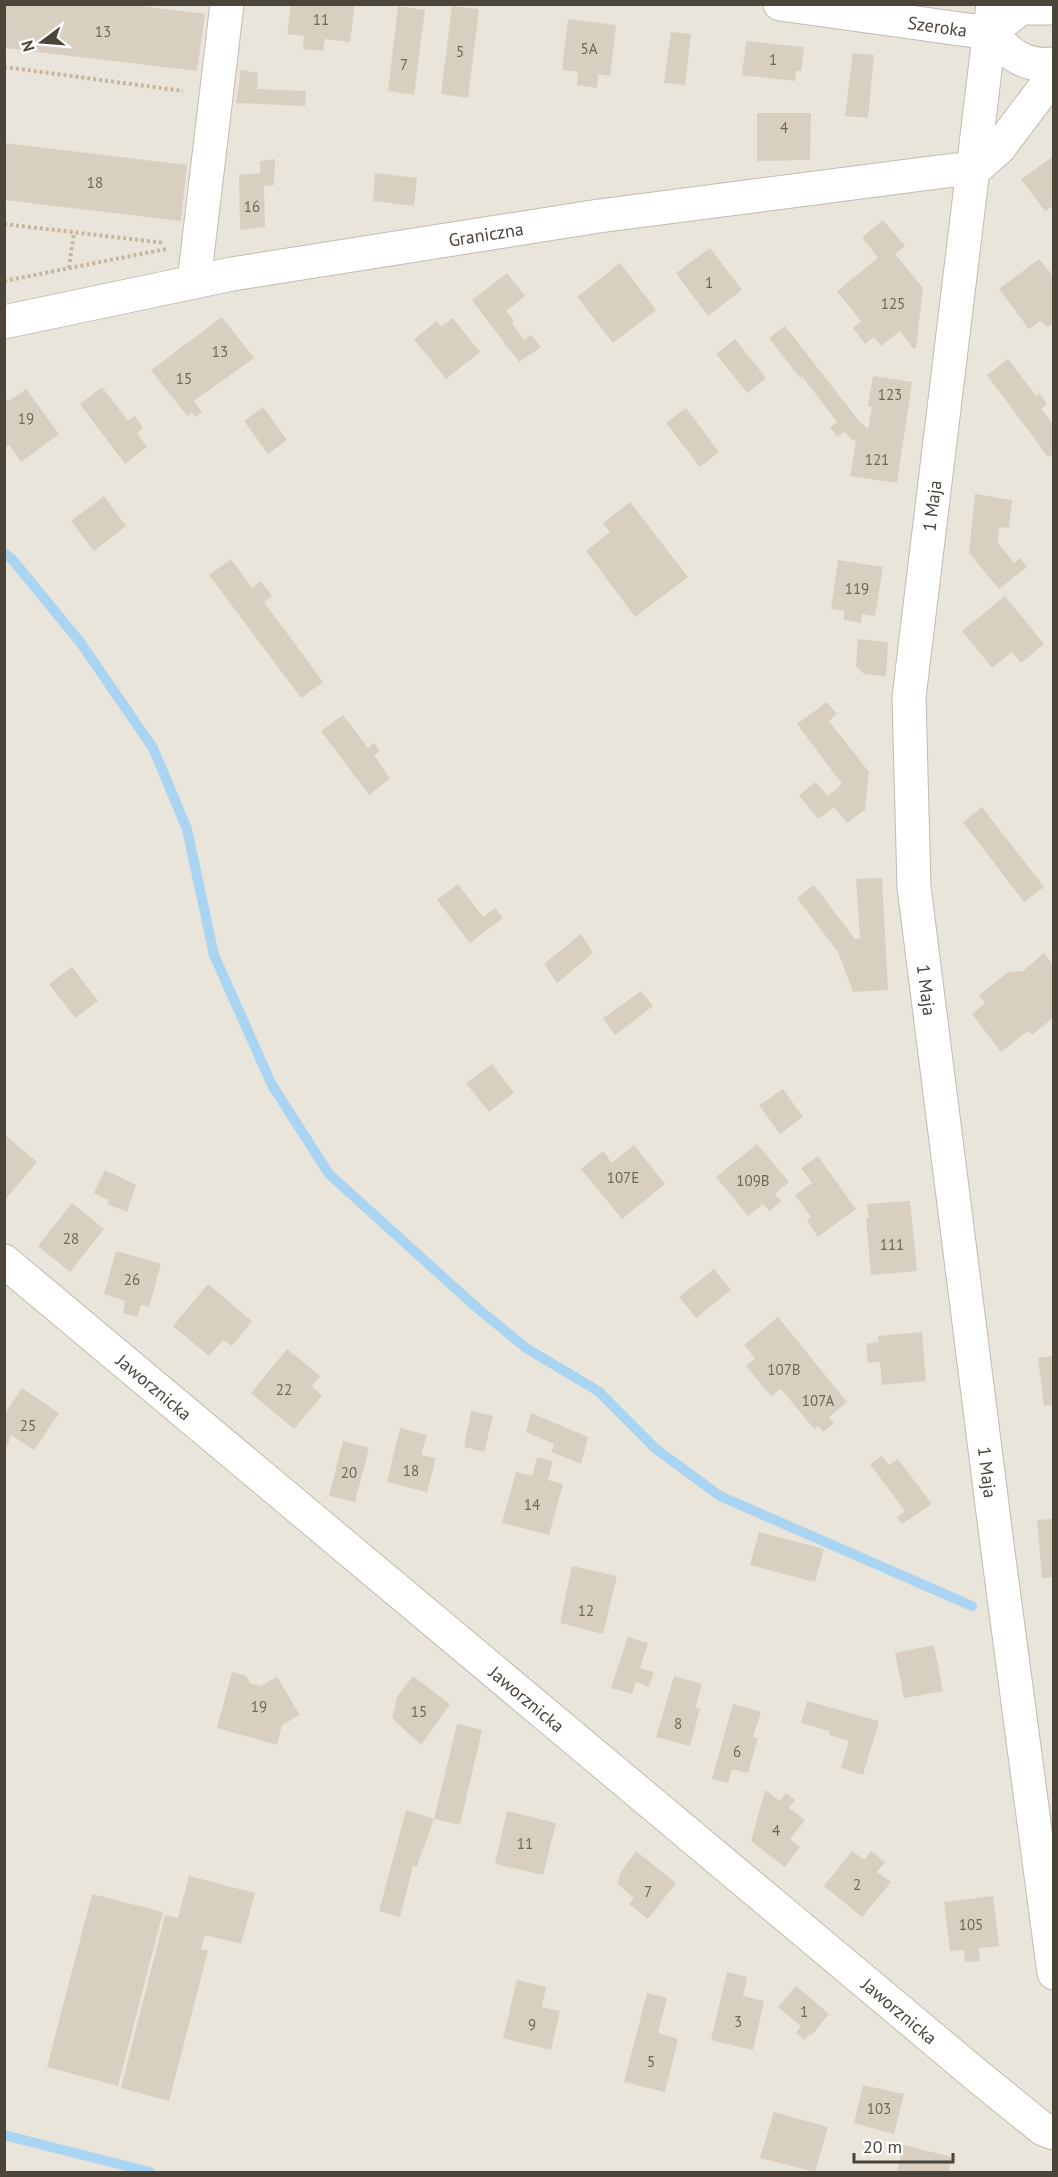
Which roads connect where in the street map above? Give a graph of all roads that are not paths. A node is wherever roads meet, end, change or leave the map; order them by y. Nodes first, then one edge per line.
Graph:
1 (227, 4) edge
2 (780, 4) edge
3 (1053, 8) edge
4 (991, 19) edge
5 (1053, 64) edge
6 (1053, 75) edge
7 (972, 172) junction
8 (194, 282) junction
9 (4, 322) edge
10 (4, 1261) edge
11 (1053, 1973) edge
12 (1053, 2133) edge

1 - 8 street
2 - 4 street, Szeroka
3 - 4 street
4 - 5 street
4 - 7 street, 1 Maja
6 - 7 street
7 - 8 street, Graniczna
7 - 11 street, 1 Maja
8 - 9 street, Graniczna
10 - 12 street, Jaworznicka

